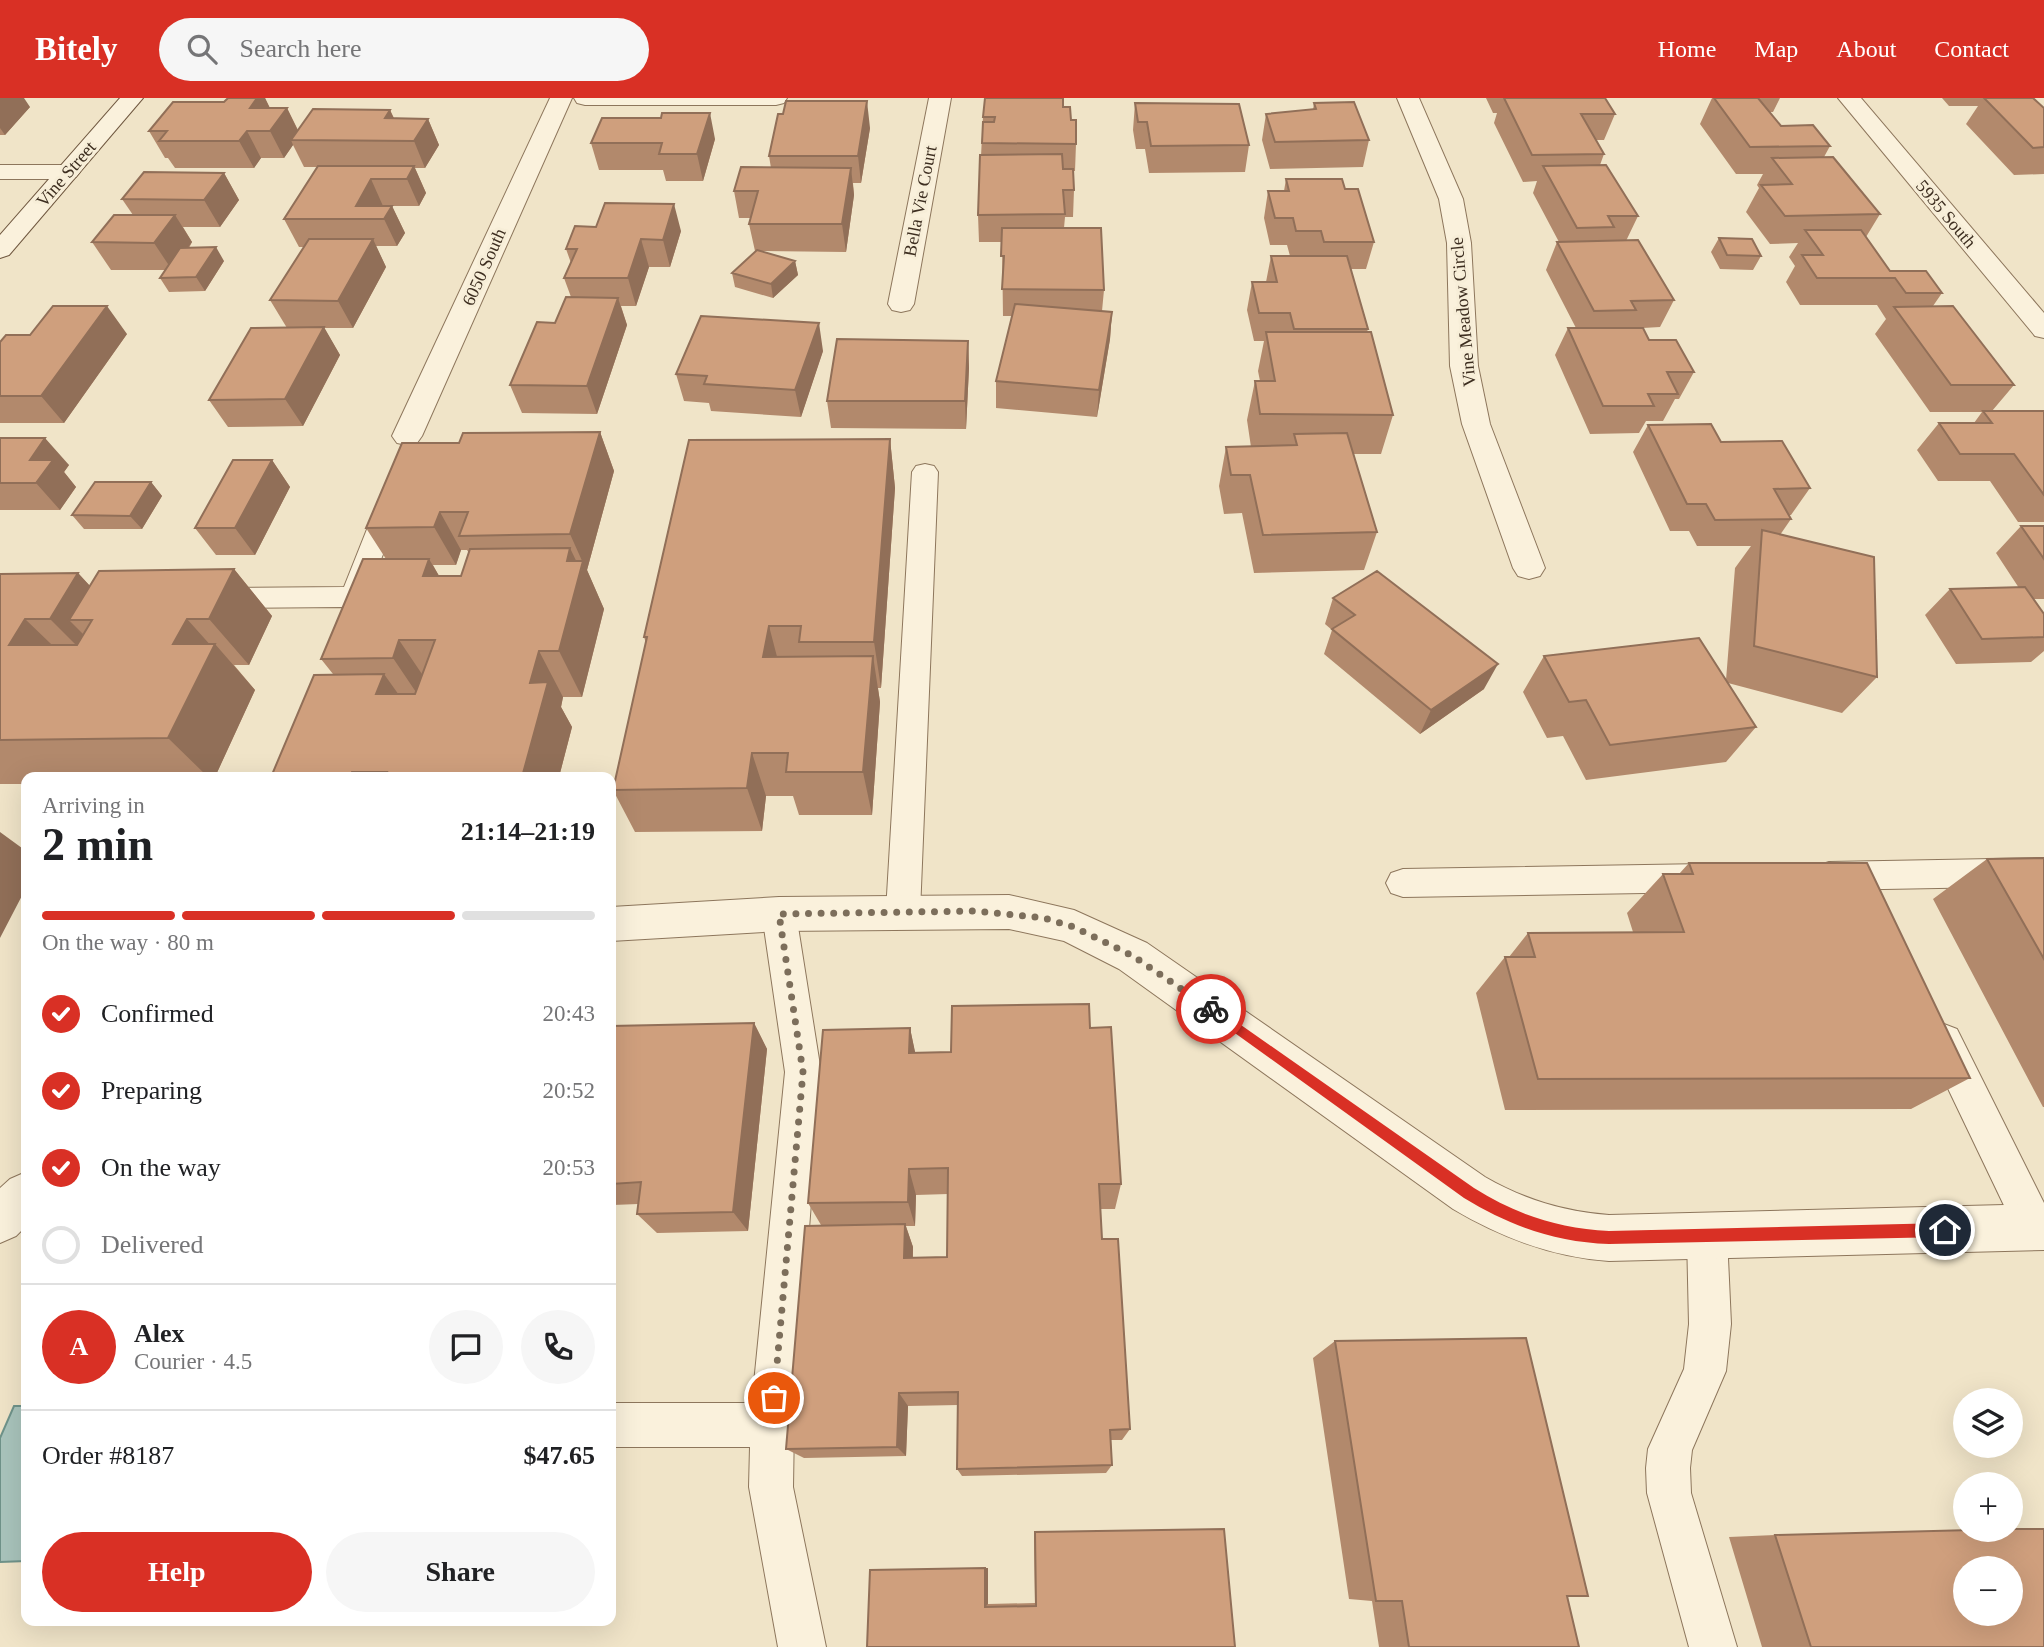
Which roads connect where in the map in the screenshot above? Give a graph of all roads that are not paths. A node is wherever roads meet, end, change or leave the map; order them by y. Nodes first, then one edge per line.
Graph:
1 (132, 98) edge
2 (561, 98) edge
3 (585, 98) edge
4 (776, 98) edge
5 (940, 98) edge
6 (1408, 98) edge
7 (1849, 98) edge
8 (0, 172) edge
9 (68, 172) junction
10 (0, 250) edge
11 (901, 304) dead end
12 (2044, 330) edge
13 (407, 436) dead end
14 (925, 472) dead end
15 (401, 476) edge
16 (1529, 568) dead end
17 (355, 597) junction
18 (191, 599) edge
19 (353, 628) edge
20 (2044, 872) edge
21 (1863, 875) junction
22 (1793, 876) edge
23 (1737, 877) edge
24 (1403, 883) dead end
25 (903, 912) junction
26 (1881, 913) edge
27 (779, 914) junction
28 (616, 924) edge
29 (1930, 1013) edge
30 (2039, 1227) edge
31 (1707, 1236) junction
32 (616, 1425) edge
33 (772, 1425) junction
34 (802, 1647) edge
35 (1713, 1647) edge

1 - 9 street, Vine Street
2 - 13 street, 6050 South
3 - 4 street
5 - 11 street, Bella Vie Court
6 - 16 street, Vine Meadow Circle
7 - 12 street, 5935 South
8 - 9 street
9 - 10 street, Vine Street
14 - 25 lane
15 - 17 lane
17 - 18 lane
17 - 19 lane
20 - 21 lane
21 - 22 lane
21 - 26 lane
23 - 24 lane
25 - 27 street
25 - 31 street
27 - 28 street
27 - 33 lane
29 - 30 lane
30 - 31 street
31 - 35 lane
32 - 33 lane
33 - 34 lane

